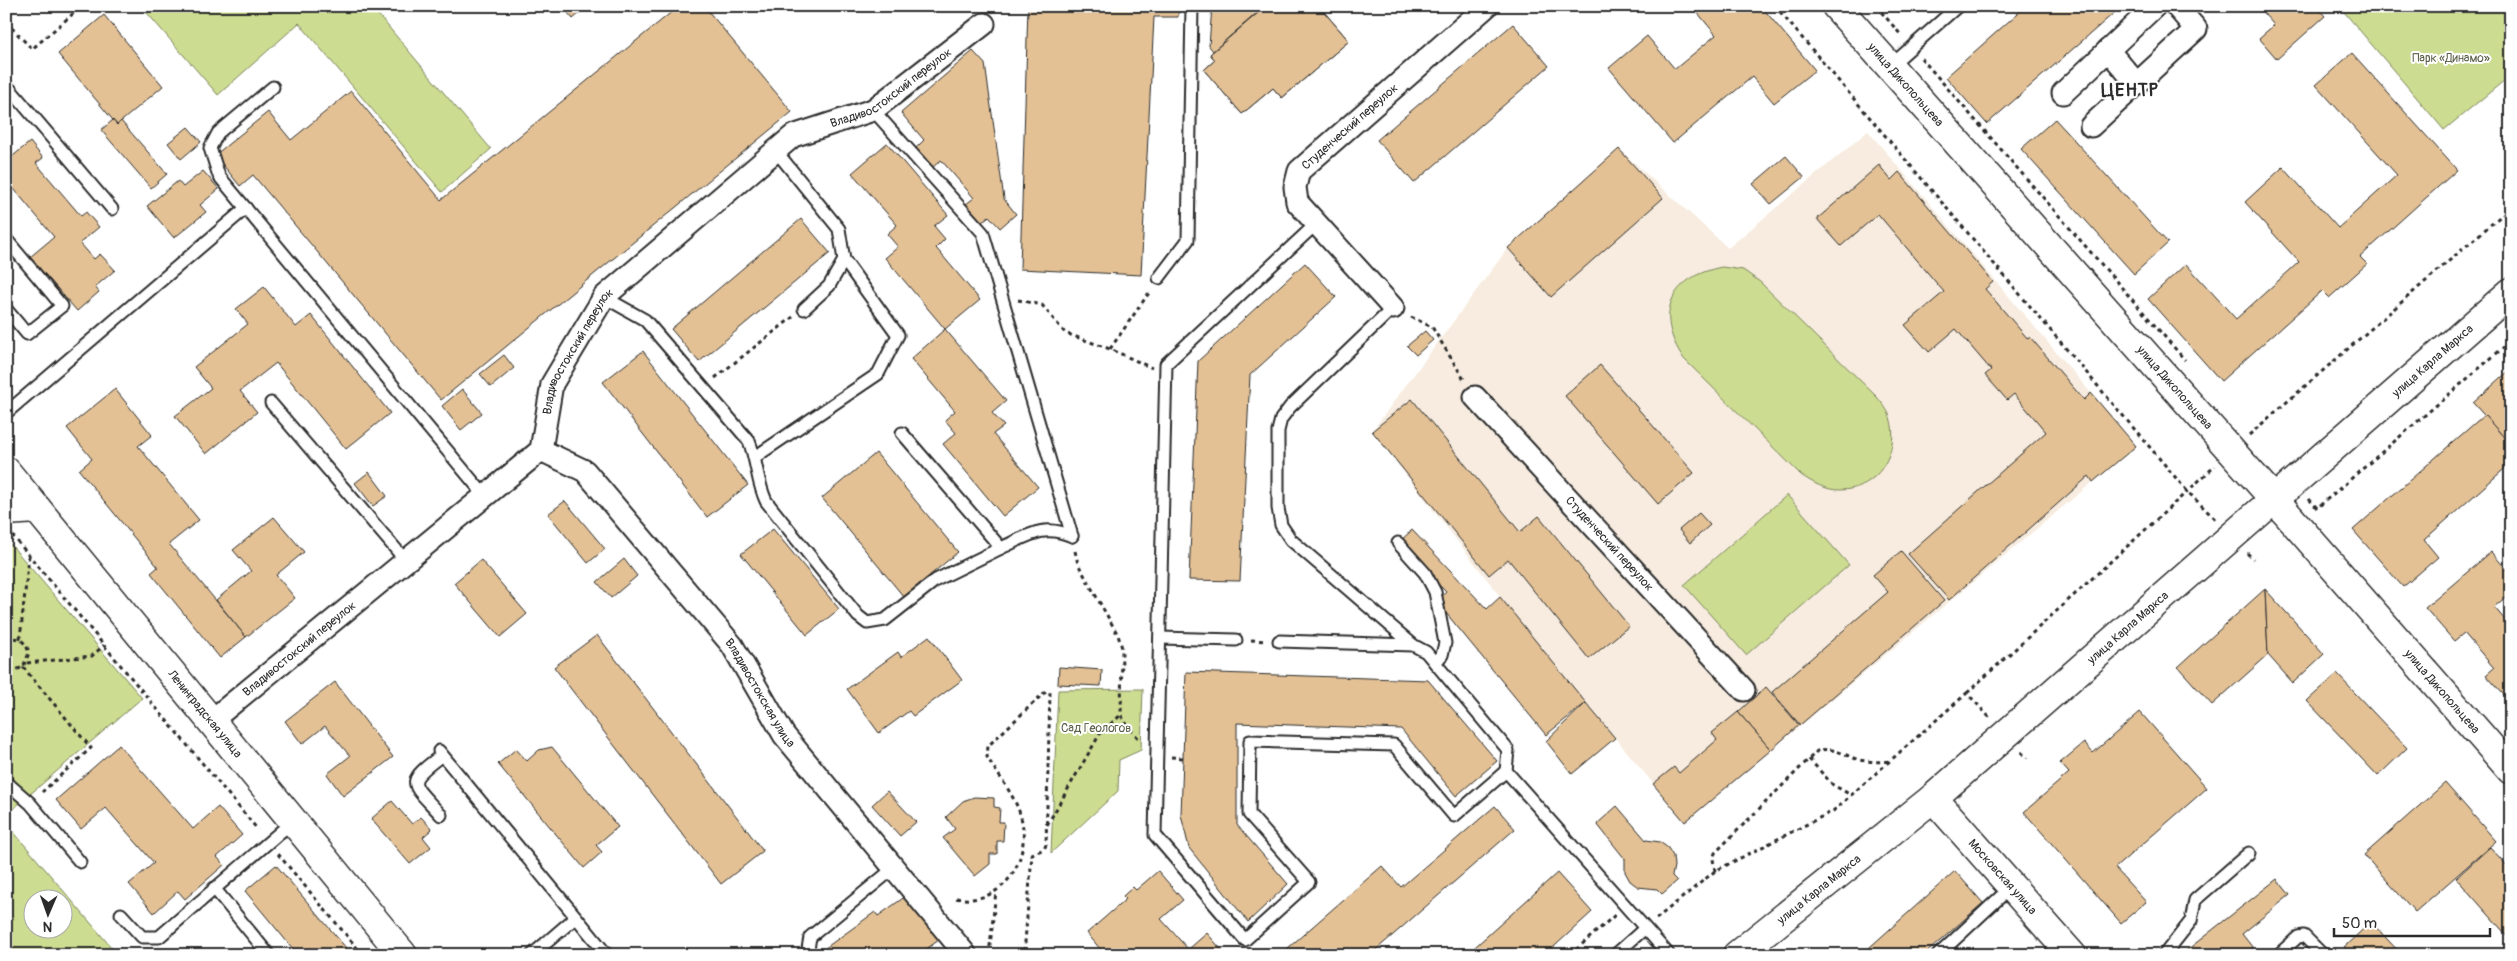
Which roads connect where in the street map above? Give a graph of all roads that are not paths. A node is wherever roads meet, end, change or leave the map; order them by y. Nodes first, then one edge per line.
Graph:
1 (1192, 6) edge
2 (1487, 6) edge
3 (1836, 6) edge
4 (1958, 6) edge
5 (2155, 6) edge
6 (2176, 6) edge
7 (984, 24) dead end
8 (2108, 50) junction
9 (1888, 67) junction
10 (2137, 84) junction
11 (273, 87) dead end
12 (8, 89) edge
13 (2063, 93) dead end
14 (873, 110) junction
15 (2091, 126) dead end
16 (776, 151) junction
17 (246, 208) junction
18 (112, 209) dead end
19 (1316, 224) junction
20 (6, 239) edge
21 (844, 260) junction
22 (1159, 278) road end
23 (2511, 292) edge
24 (604, 298) junction
25 (1393, 308) joint
26 (6, 309) edge
27 (804, 309) road end
28 (1475, 397) road end
29 (271, 403) dead end
30 (6, 413) edge
31 (902, 433) dead end
32 (541, 450) junction
33 (755, 456) junction
34 (6, 471) edge
35 (485, 496) junction
36 (2273, 498) junction
37 (37, 509) junction
38 (6, 511) edge
39 (1398, 543) dead end
40 (1001, 548) junction
41 (406, 561) junction
42 (1160, 638) junction
43 (1236, 640) road end
44 (1279, 641) road end
45 (1413, 646) junction
46 (1435, 663) junction
47 (1744, 690) dead end
48 (211, 721) junction
49 (2511, 770) edge
50 (1506, 771) junction
51 (6, 782) edge
52 (1932, 798) junction
53 (441, 814) dead end
54 (293, 821) junction
55 (2249, 853) dead end
56 (80, 862) dead end
57 (894, 868) junction
58 (2011, 887) junction
59 (214, 888) junction
60 (121, 914) dead end
61 (576, 917) junction
62 (1644, 929) junction
63 (2062, 952) edge
64 (268, 955) edge
65 (403, 955) edge
66 (532, 955) edge
67 (607, 955) edge
68 (807, 955) edge
69 (966, 955) edge
70 (1615, 955) edge
71 (1669, 955) edge
72 (1737, 955) edge
73 (1938, 955) edge
74 (2164, 955) edge
75 (2278, 955) edge
76 (2323, 955) edge

1 - 22 lane
2 - 19 street, Студенческий переулок
3 - 9 main road, улица Дикопольцева
4 - 9 lane
5 - 8 street
6 - 10 street
7 - 14 street, Владивостокский переулок
8 - 10 street
8 - 13 street
9 - 36 main road, улица Дикопольцева
10 - 15 street
11 - 17 lane
12 - 18 lane
14 - 16 street, Владивостокский переулок
14 - 40 lane
16 - 21 lane
16 - 24 street, Владивостокский переулок
17 - 30 lane
17 - 35 lane
19 - 25 street, Студенческий переулок
19 - 42 lane
20 - 26 lane
21 - 27 lane
21 - 33 lane
23 - 36 main road, улица Карла Маркса
24 - 32 street, Владивостокский переулок
24 - 33 lane
25 - 45 lane
28 - 47 street, Студенческий переулок
29 - 41 lane
31 - 40 lane
32 - 35 street, Владивостокский переулок
32 - 57 street, Владивостокская улица
33 - 40 lane
34 - 37 main road, Ленинградская улица
35 - 41 street, Владивостокский переулок
36 - 49 main road, улица Дикопольцева
36 - 52 main road, улица Карла Маркса
37 - 38 main road
37 - 48 main road, Ленинградская улица
39 - 46 lane
41 - 48 street, Владивостокский переулок
42 - 43 lane
42 - 50 lane
44 - 45 lane
45 - 46 lane
46 - 50 lane
48 - 54 main road, Ленинградская улица
50 - 62 lane
51 - 56 lane
52 - 58 main road, Московская улица
52 - 72 main road, улица Карла Маркса
53 - 61 lane
54 - 59 lane
54 - 65 main road, Ленинградская улица
55 - 74 lane
57 - 68 lane
57 - 69 street, Владивостокская улица
58 - 63 main road, Московская улица
58 - 73 lane
59 - 60 lane
59 - 64 lane
61 - 66 lane
61 - 67 lane
62 - 70 lane
62 - 71 lane
75 - 76 lane

